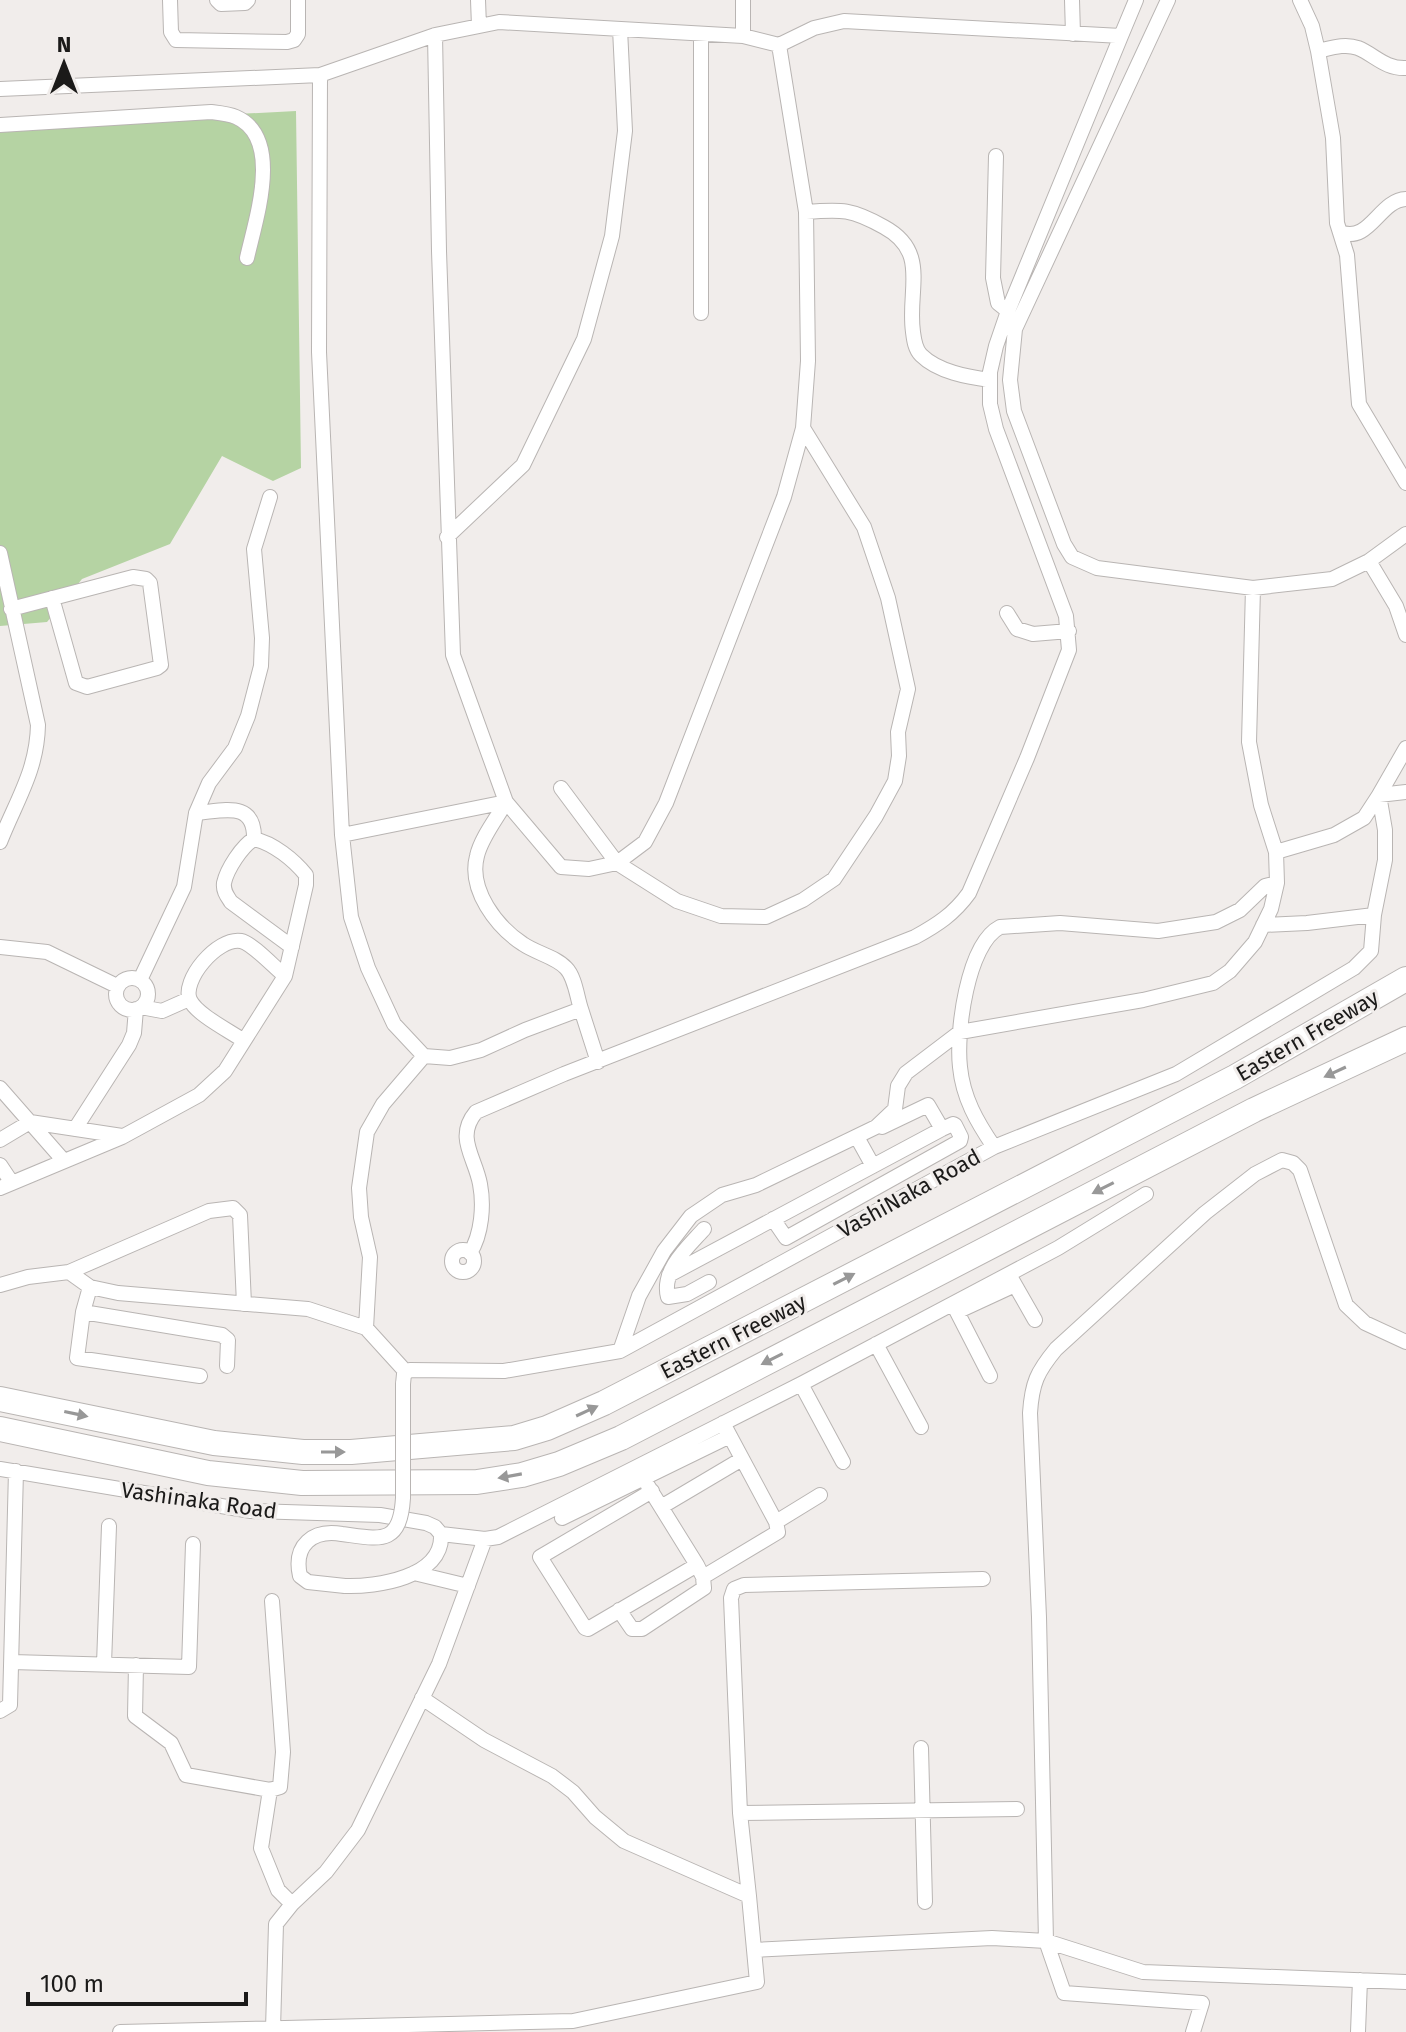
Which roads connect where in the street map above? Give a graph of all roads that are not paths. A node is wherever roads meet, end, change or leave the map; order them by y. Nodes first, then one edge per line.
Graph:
1 (170, 0) edge
2 (217, 0) edge
3 (248, 0) edge
4 (298, 0) edge
5 (478, 0) edge
6 (743, 0) edge
7 (1072, 0) edge
8 (1136, 0) edge
9 (1168, 0) edge
10 (1300, 0) edge
11 (479, 26) junction
12 (620, 29) junction
13 (1073, 34) junction
14 (435, 35) junction
15 (701, 35) junction
16 (743, 36) junction
17 (1121, 36) junction
18 (779, 45) junction
19 (1318, 51) junction
20 (1406, 68) edge
21 (320, 75) junction
22 (0, 89) edge
23 (0, 125) edge
24 (996, 156) dead end
25 (1406, 199) edge
26 (806, 212) junction
27 (1340, 232) junction
28 (247, 258) dead end
29 (1008, 311) junction
30 (701, 313) dead end
31 (990, 380) junction
32 (803, 428) junction
33 (1406, 483) edge
34 (270, 497) dead end
35 (1406, 534) edge
36 (447, 537) junction
37 (0, 555) edge
38 (1369, 561) junction
39 (1253, 588) junction
40 (52, 598) junction
41 (6, 601) edge
42 (1007, 613) dead end
43 (1069, 631) junction
44 (1406, 635) edge
45 (1406, 748) edge
46 (561, 788) dead end
47 (1406, 792) edge
48 (1379, 795) junction
49 (506, 802) junction
50 (196, 813) junction
51 (342, 835) junction
52 (254, 839) junction
53 (0, 842) edge
54 (1276, 852) junction
55 (617, 863) junction
56 (1277, 883) junction
57 (1374, 915) junction
58 (1263, 925) junction
59 (0, 947) edge
60 (292, 947) junction
61 (285, 976) junction
62 (1406, 979) edge
63 (140, 980) junction
64 (117, 986) junction
65 (189, 999) junction
66 (138, 1008) junction
67 (581, 1009) junction
68 (960, 1032) junction
69 (1406, 1039) edge
70 (244, 1041) junction
71 (424, 1056) junction
72 (598, 1062) junction
73 (0, 1088) edge
74 (975, 1119) junction
75 (30, 1122) junction
76 (949, 1128) junction
77 (75, 1129) junction
78 (122, 1137) junction
79 (858, 1139) junction
80 (0, 1140) edge
81 (994, 1147) junction
82 (840, 1149) dead end
83 (64, 1161) junction
84 (0, 1165) edge
85 (873, 1166) junction
86 (904, 1172) junction
87 (6, 1185) edge
88 (915, 1190) junction
89 (1146, 1194) dead end
90 (773, 1219) junction
91 (704, 1229) dead end
92 (790, 1236) junction
93 (470, 1253) dead end
94 (800, 1253) junction
95 (69, 1272) junction
96 (669, 1275) junction
97 (1012, 1280) junction
98 (0, 1285) edge
99 (90, 1287) junction
100 (244, 1304) junction
101 (705, 1305) junction
102 (955, 1308) junction
103 (83, 1312) junction
104 (1035, 1320) dead end
105 (366, 1328) junction
106 (1406, 1342) edge
107 (876, 1344) junction
108 (620, 1351) junction
109 (227, 1366) dead end
110 (200, 1376) dead end
111 (990, 1376) dead end
112 (404, 1378) junction
113 (801, 1384) junction
114 (0, 1399) edge
115 (921, 1427) dead end
116 (0, 1429) edge
117 (727, 1430) junction
118 (742, 1459) junction
119 (843, 1462) dead end
120 (0, 1469) edge
121 (16, 1471) junction
122 (648, 1485) junction
123 (820, 1495) dead end
124 (661, 1507) junction
125 (562, 1518) dead end
126 (776, 1522) junction
127 (109, 1526) dead end
128 (441, 1534) junction
129 (485, 1539) junction
130 (193, 1544) dead end
131 (700, 1571) junction
132 (414, 1573) junction
133 (983, 1579) dead end
134 (468, 1586) junction
135 (272, 1601) dead end
136 (619, 1610) junction
137 (7, 1617) edge
138 (12, 1662) junction
139 (104, 1664) junction
140 (136, 1665) junction
141 (422, 1698) junction
142 (0, 1711) edge
143 (921, 1748) dead end
144 (270, 1790) junction
145 (924, 1809) junction
146 (1017, 1809) dead end
147 (740, 1813) junction
148 (749, 1896) junction
149 (925, 1902) dead end
150 (292, 1904) junction
151 (1046, 1941) junction
152 (754, 1950) junction
153 (1360, 1980) junction
154 (1406, 1982) edge
155 (273, 2029) junction
156 (120, 2032) edge
157 (1193, 2032) edge
158 (1358, 2032) edge

1 - 4 street
2 - 3 street
5 - 11 street
6 - 16 street
7 - 13 street
8 - 17 street
9 - 39 street
10 - 19 street
11 - 12 street
11 - 14 street
12 - 15 street
12 - 36 street
13 - 17 street
13 - 18 street
14 - 21 street
14 - 36 street
15 - 16 street
15 - 30 street
16 - 18 street
17 - 29 street
18 - 26 street
19 - 20 street
19 - 27 street
21 - 22 street
21 - 51 street
23 - 28 street
24 - 29 street
25 - 27 street
26 - 31 street
26 - 32 street
27 - 33 street
29 - 31 street
31 - 43 street
32 - 55 street
32 - 55 street
34 - 50 street
35 - 38 street
36 - 49 street
37 - 41 street
38 - 39 street
38 - 44 street
39 - 54 street
40 - 40 street
40 - 41 street
41 - 53 street
42 - 43 street
43 - 72 street
45 - 48 street
46 - 55 street
47 - 48 street
48 - 54 street
48 - 57 street, VashiNaka Road
49 - 51 street
49 - 55 street
49 - 67 street
50 - 52 street
50 - 63 street
51 - 71 street
52 - 60 street
52 - 60 street
54 - 56 street
56 - 58 street
56 - 68 street
57 - 58 street
57 - 81 street, VashiNaka Road
58 - 68 street
59 - 64 street
60 - 61 street
61 - 65 street
61 - 70 street
114 -> 62 highway, Eastern Freeway
63 - 64 street
63 - 66 street
64 - 66 street
65 - 66 street
65 - 70 street
66 - 77 street
67 - 71 street
67 - 72 street
68 - 74 street
68 - 108 street
69 -> 116 highway, Eastern Freeway
70 - 78 street
71 - 105 street
72 - 93 street
73 - 75 street
74 - 76 street
74 - 81 street
75 - 77 street
75 - 80 street
75 - 83 street
76 - 79 street
76 - 85 street
76 - 86 street
77 - 78 street
78 - 83 street
79 - 82 street
79 - 85 street
81 - 88 street, VashiNaka Road
83 - 87 street
84 - 87 street
85 - 90 street
86 - 88 street
86 - 92 street
88 - 94 street, VashiNaka Road
89 - 97 street
90 - 92 street
90 - 96 street
91 - 96 street
92 - 94 street
94 - 101 street, VashiNaka Road
95 - 98 street
95 - 99 street
95 - 100 street
96 - 101 street
97 - 102 street
97 - 104 street
99 - 100 street
99 - 103 street
100 - 105 street
101 - 108 street, VashiNaka Road
102 - 107 street
102 - 111 street
103 - 109 street
103 - 110 street
105 - 112 street
106 - 151 street
107 - 113 street
107 - 115 street
108 - 112 street, VashiNaka Road
112 - 132 street, bridge
113 - 117 street
113 - 119 street
117 - 118 street
117 - 122 street
117 - 129 street
118 - 124 street
118 - 126 street
120 - 121 street, Vashinaka Road
121 - 128 street, Vashinaka Road
121 - 137 street
122 - 124 street
122 - 125 street
122 - 136 street
123 - 126 street
124 - 131 street
126 - 131 street
127 - 139 street
128 - 129 street, Vashinaka Road
128 - 132 street
129 - 134 street
130 - 140 street
131 - 136 street
131 - 136 street
132 - 134 street
133 - 147 street
134 - 141 street
135 - 144 street
137 - 138 street
138 - 139 street
138 - 142 street
139 - 140 street
140 - 144 street
141 - 148 street
141 - 150 street
143 - 145 street
144 - 150 street
145 - 146 street
145 - 147 street
145 - 149 street
147 - 148 street
148 - 152 street
150 - 155 street
151 - 152 street
151 - 153 street
151 - 157 street
152 - 155 street
153 - 154 street
153 - 158 street
155 - 156 street

